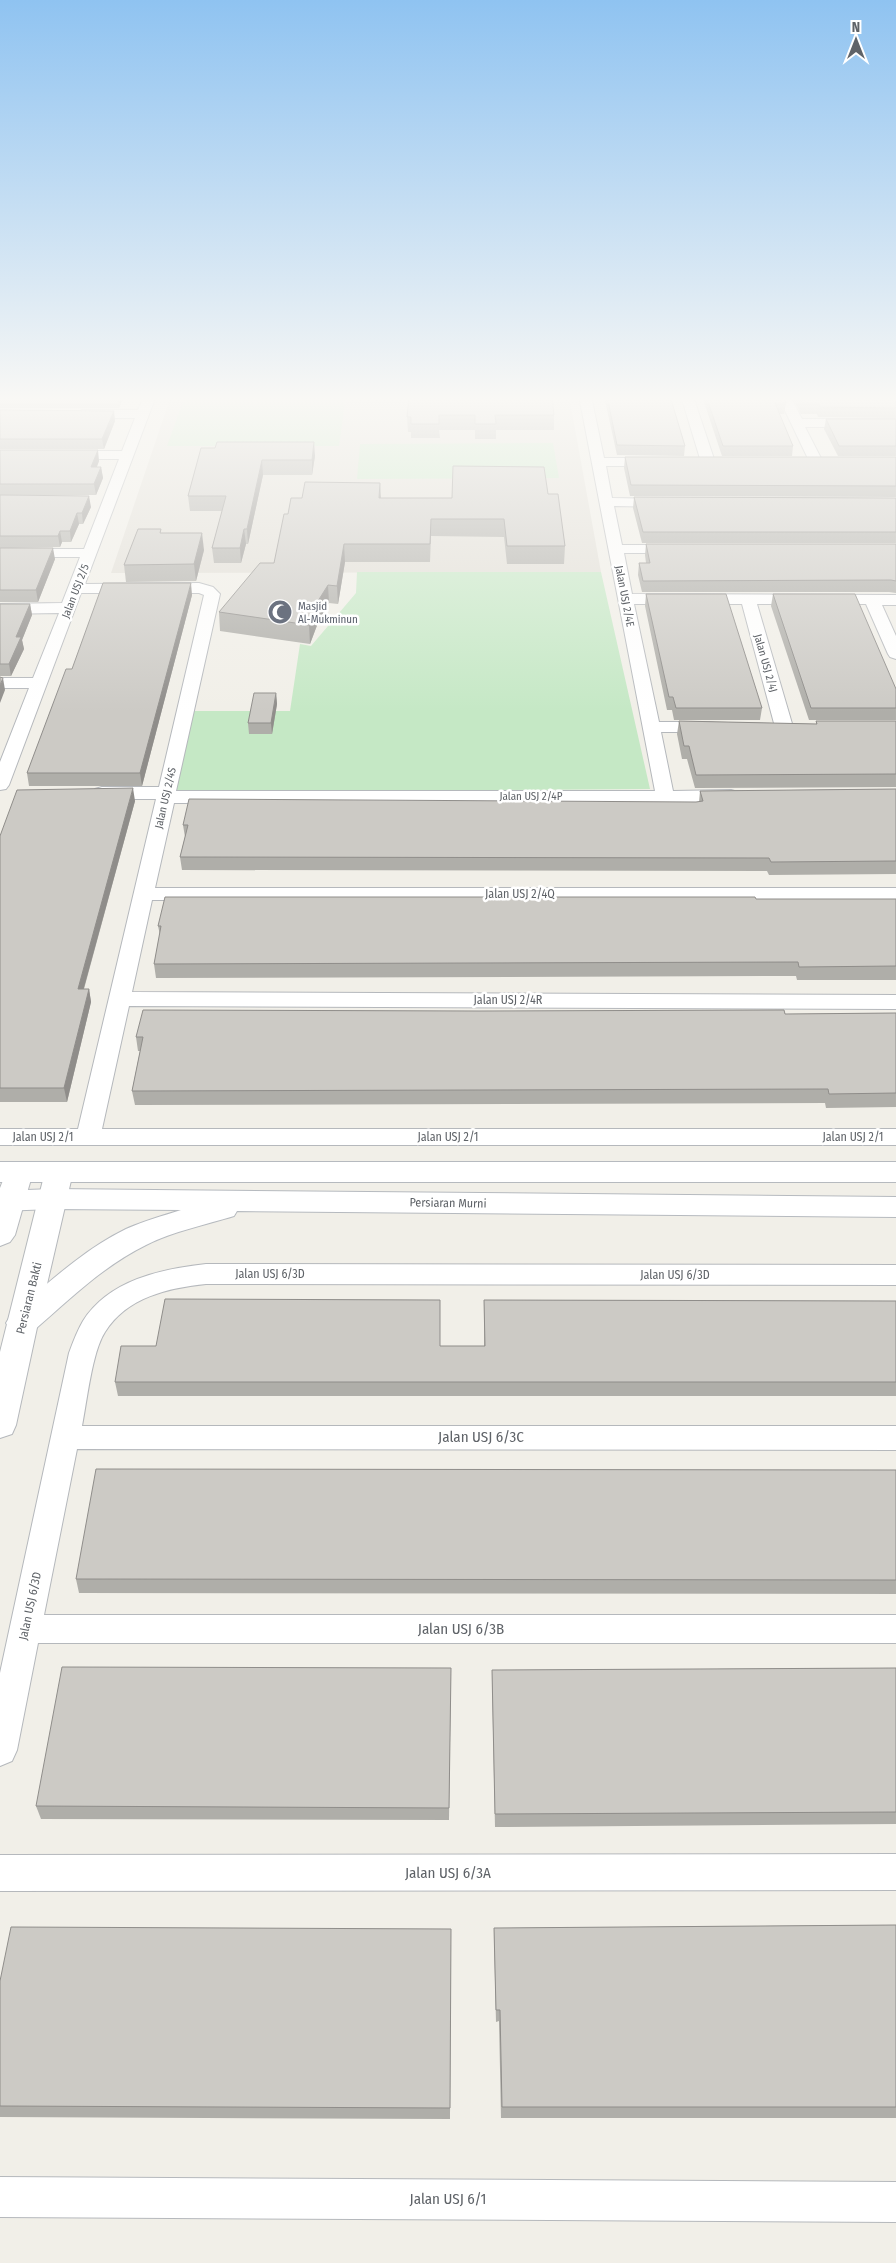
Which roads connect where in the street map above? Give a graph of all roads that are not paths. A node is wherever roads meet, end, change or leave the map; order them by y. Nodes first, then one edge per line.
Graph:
1 (105, 502) edge
2 (606, 502) joint
3 (682, 503) edge
4 (615, 548) junction
5 (694, 548) edge
6 (0, 553) edge
7 (89, 553) junction
8 (75, 590) junction
9 (625, 599) junction
10 (748, 599) junction
11 (872, 600) junction
12 (896, 600) edge
13 (0, 608) edge
14 (68, 608) junction
15 (896, 654) edge
16 (0, 683) edge
17 (40, 683) junction
18 (651, 727) junction
19 (727, 727) edge
20 (765, 727) edge
21 (784, 727) junction
22 (802, 727) edge
23 (2, 774) edge
24 (0, 794) edge
25 (19, 794) edge
26 (84, 794) edge
27 (166, 795) junction
28 (665, 796) junction
29 (752, 796) edge
30 (144, 894) junction
31 (896, 894) edge
32 (120, 999) junction
33 (896, 1002) edge
34 (0, 1137) edge
35 (88, 1137) junction
36 (896, 1137) edge
37 (9, 1172) edge
38 (896, 1172) edge
39 (56, 1185) junction
40 (5, 1200) edge
41 (252, 1201) junction
42 (896, 1207) edge
43 (0, 1236) edge
44 (896, 1275) edge
45 (22, 1323) junction
46 (0, 1425) edge
47 (65, 1436) junction
48 (896, 1438) edge
49 (25, 1628) junction
50 (896, 1629) edge
51 (0, 1750) edge
52 (896, 1872) edge
53 (0, 1873) edge
54 (0, 2197) edge
55 (896, 2202) edge

1 - 7 street, Jalan USJ 2/5
2 - 3 street
2 - 4 street, Jalan USJ 2/4E
4 - 5 street
4 - 9 street, Jalan USJ 2/4E
6 - 7 street
7 - 8 street, Jalan USJ 2/5
8 - 14 street, Jalan USJ 2/5
8 - 27 street, Jalan USJ 2/4S
9 - 10 street
9 - 18 street, Jalan USJ 2/4E
10 - 11 street
10 - 21 street, Jalan USJ 2/4J
11 - 12 street
11 - 15 street
13 - 14 street
14 - 17 street, Jalan USJ 2/5
16 - 17 street
17 - 23 street, Jalan USJ 2/5
18 - 19 street
18 - 28 street, Jalan USJ 2/4E
20 - 21 street
21 - 22 street
24 - 25 street
26 - 27 street, Jalan USJ 2/4P
27 - 28 street, Jalan USJ 2/4P
27 - 30 street, Jalan USJ 2/4S
28 - 29 street, Jalan USJ 2/4P
30 - 31 street, Jalan USJ 2/4Q
30 - 32 street, Jalan USJ 2/4S
32 - 33 street, Jalan USJ 2/4R
32 - 35 street, Jalan USJ 2/4S
34 - 35 street, Jalan USJ 2/1
35 - 36 street, Jalan USJ 2/1
37 - 39 main road, Persiaran Murni
37 - 40 main road
38 - 39 main road, Persiaran Murni
39 - 40 main road, Persiaran Murni
39 - 41 main road, Persiaran Murni
39 - 45 main road, Persiaran Bakti
40 - 43 main road
41 - 42 main road, Persiaran Murni
41 - 45 main road
44 - 47 street, Jalan USJ 6/3D
45 - 46 main road, Persiaran Bakti
47 - 48 street, Jalan USJ 6/3C
47 - 49 street, Jalan USJ 6/3D
49 - 50 street, Jalan USJ 6/3B
49 - 51 street, Jalan USJ 6/3D
52 - 53 street, Jalan USJ 6/3A
54 - 55 street, Jalan USJ 6/1

